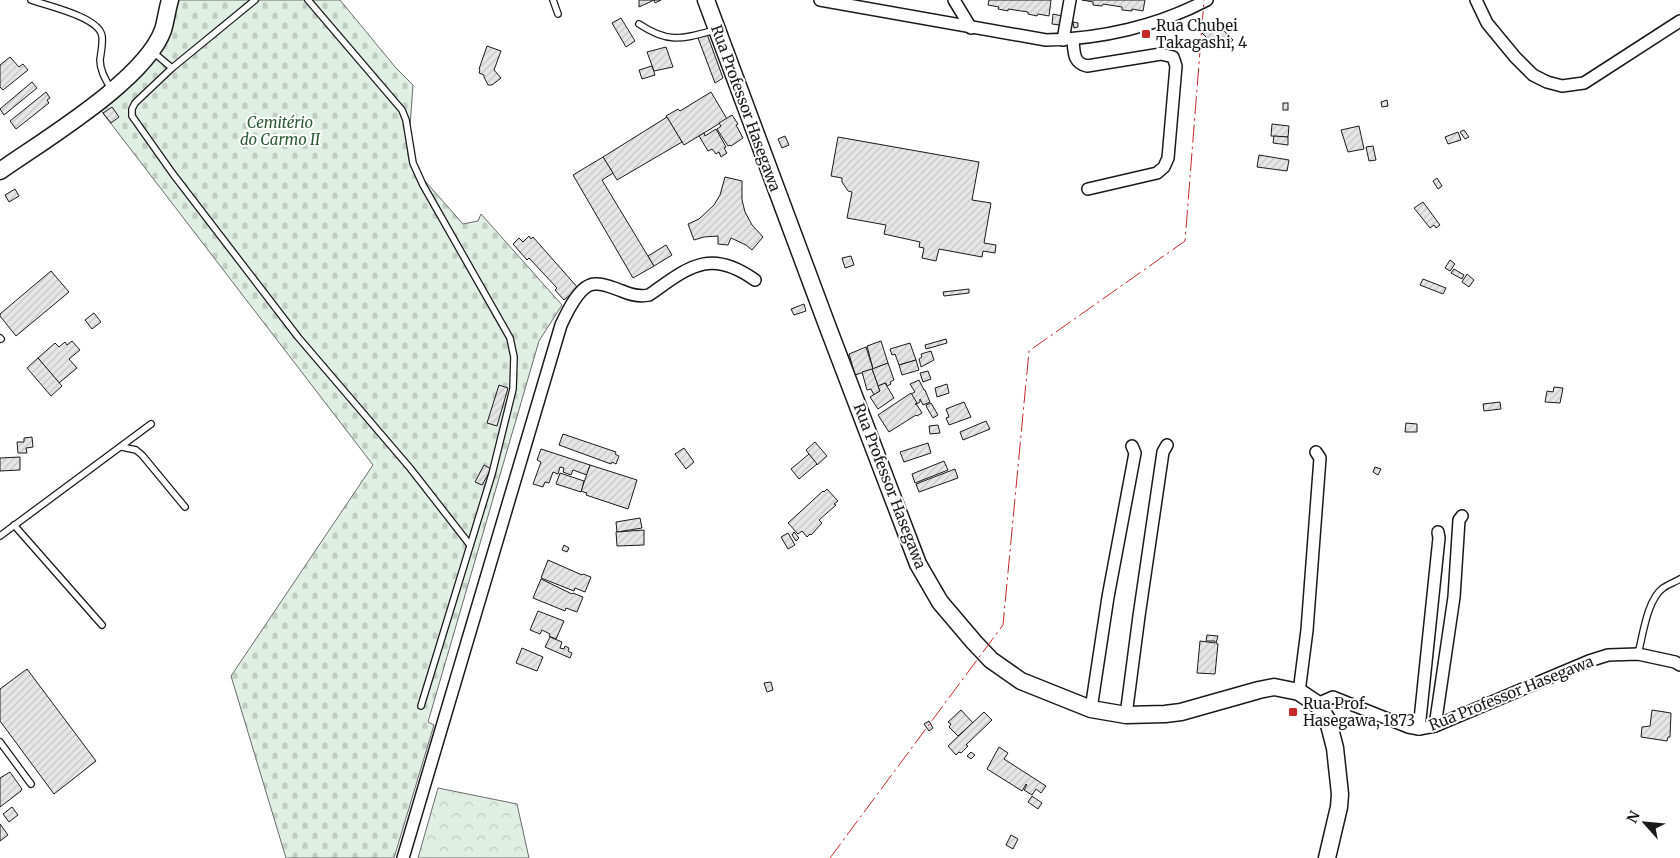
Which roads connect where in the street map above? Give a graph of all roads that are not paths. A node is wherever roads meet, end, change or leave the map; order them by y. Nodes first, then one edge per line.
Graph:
1 (31, 0) edge
2 (170, 0) edge
3 (256, 0) edge
4 (308, 0) edge
5 (553, 0) edge
6 (706, 0) edge
7 (820, 0) edge
8 (954, 0) edge
9 (1070, 0) edge
10 (1186, 0) edge
11 (1207, 0) edge
12 (1476, 0) edge
13 (1184, 12) junction
14 (558, 14) dead end
15 (1680, 21) edge
16 (638, 24) dead end
17 (971, 28) junction
18 (717, 30) junction
19 (1068, 40) junction
20 (151, 51) junction
21 (172, 68) junction
22 (112, 91) junction
23 (0, 171) edge
24 (1088, 189) dead end
25 (755, 280) dead end
26 (1166, 445) dead end
27 (1132, 446) dead end
28 (1316, 452) dead end
29 (185, 507) dead end
30 (1462, 516) dead end
31 (14, 525) junction
32 (1438, 532) dead end
33 (0, 536) edge
34 (470, 545) junction
35 (1680, 580) edge
36 (102, 625) dead end
37 (1638, 654) junction
38 (1680, 665) edge
39 (1299, 692) junction
40 (1317, 704) junction
41 (421, 706) dead end
42 (1091, 709) junction
43 (1126, 715) junction
44 (1435, 726) junction
45 (1419, 729) junction
46 (0, 742) edge
47 (31, 784) dead end
48 (403, 858) edge
49 (1327, 858) edge

1 - 22 lane
2 - 20 street
3 - 21 lane
4 - 34 lane
5 - 14 lane
6 - 18 street, Rua Professor Hasegawa
7 - 17 street
8 - 17 street
9 - 19 street
10 - 13 street
11 - 13 street
12 - 15 street
13 - 19 street
16 - 18 lane
17 - 19 street
18 - 42 street, Rua Professor Hasegawa
19 - 24 street
20 - 21 lane
20 - 22 street
21 - 34 lane
22 - 23 street
25 - 48 street
26 - 43 street
27 - 42 street
28 - 39 street
29 - 31 lane
30 - 44 street
31 - 33 lane
31 - 36 lane
32 - 45 street
34 - 41 lane
35 - 37 lane
37 - 38 street, Rua Professor Hasegawa
37 - 44 street, Rua Professor Hasegawa
39 - 40 street, Rua Professor Hasegawa
39 - 43 street, Rua Professor Hasegawa
40 - 45 street, Rua Professor Hasegawa
40 - 49 street, Rua Professor Hasegawa
42 - 43 street, Rua Professor Hasegawa
44 - 45 street, Rua Professor Hasegawa
46 - 47 lane

